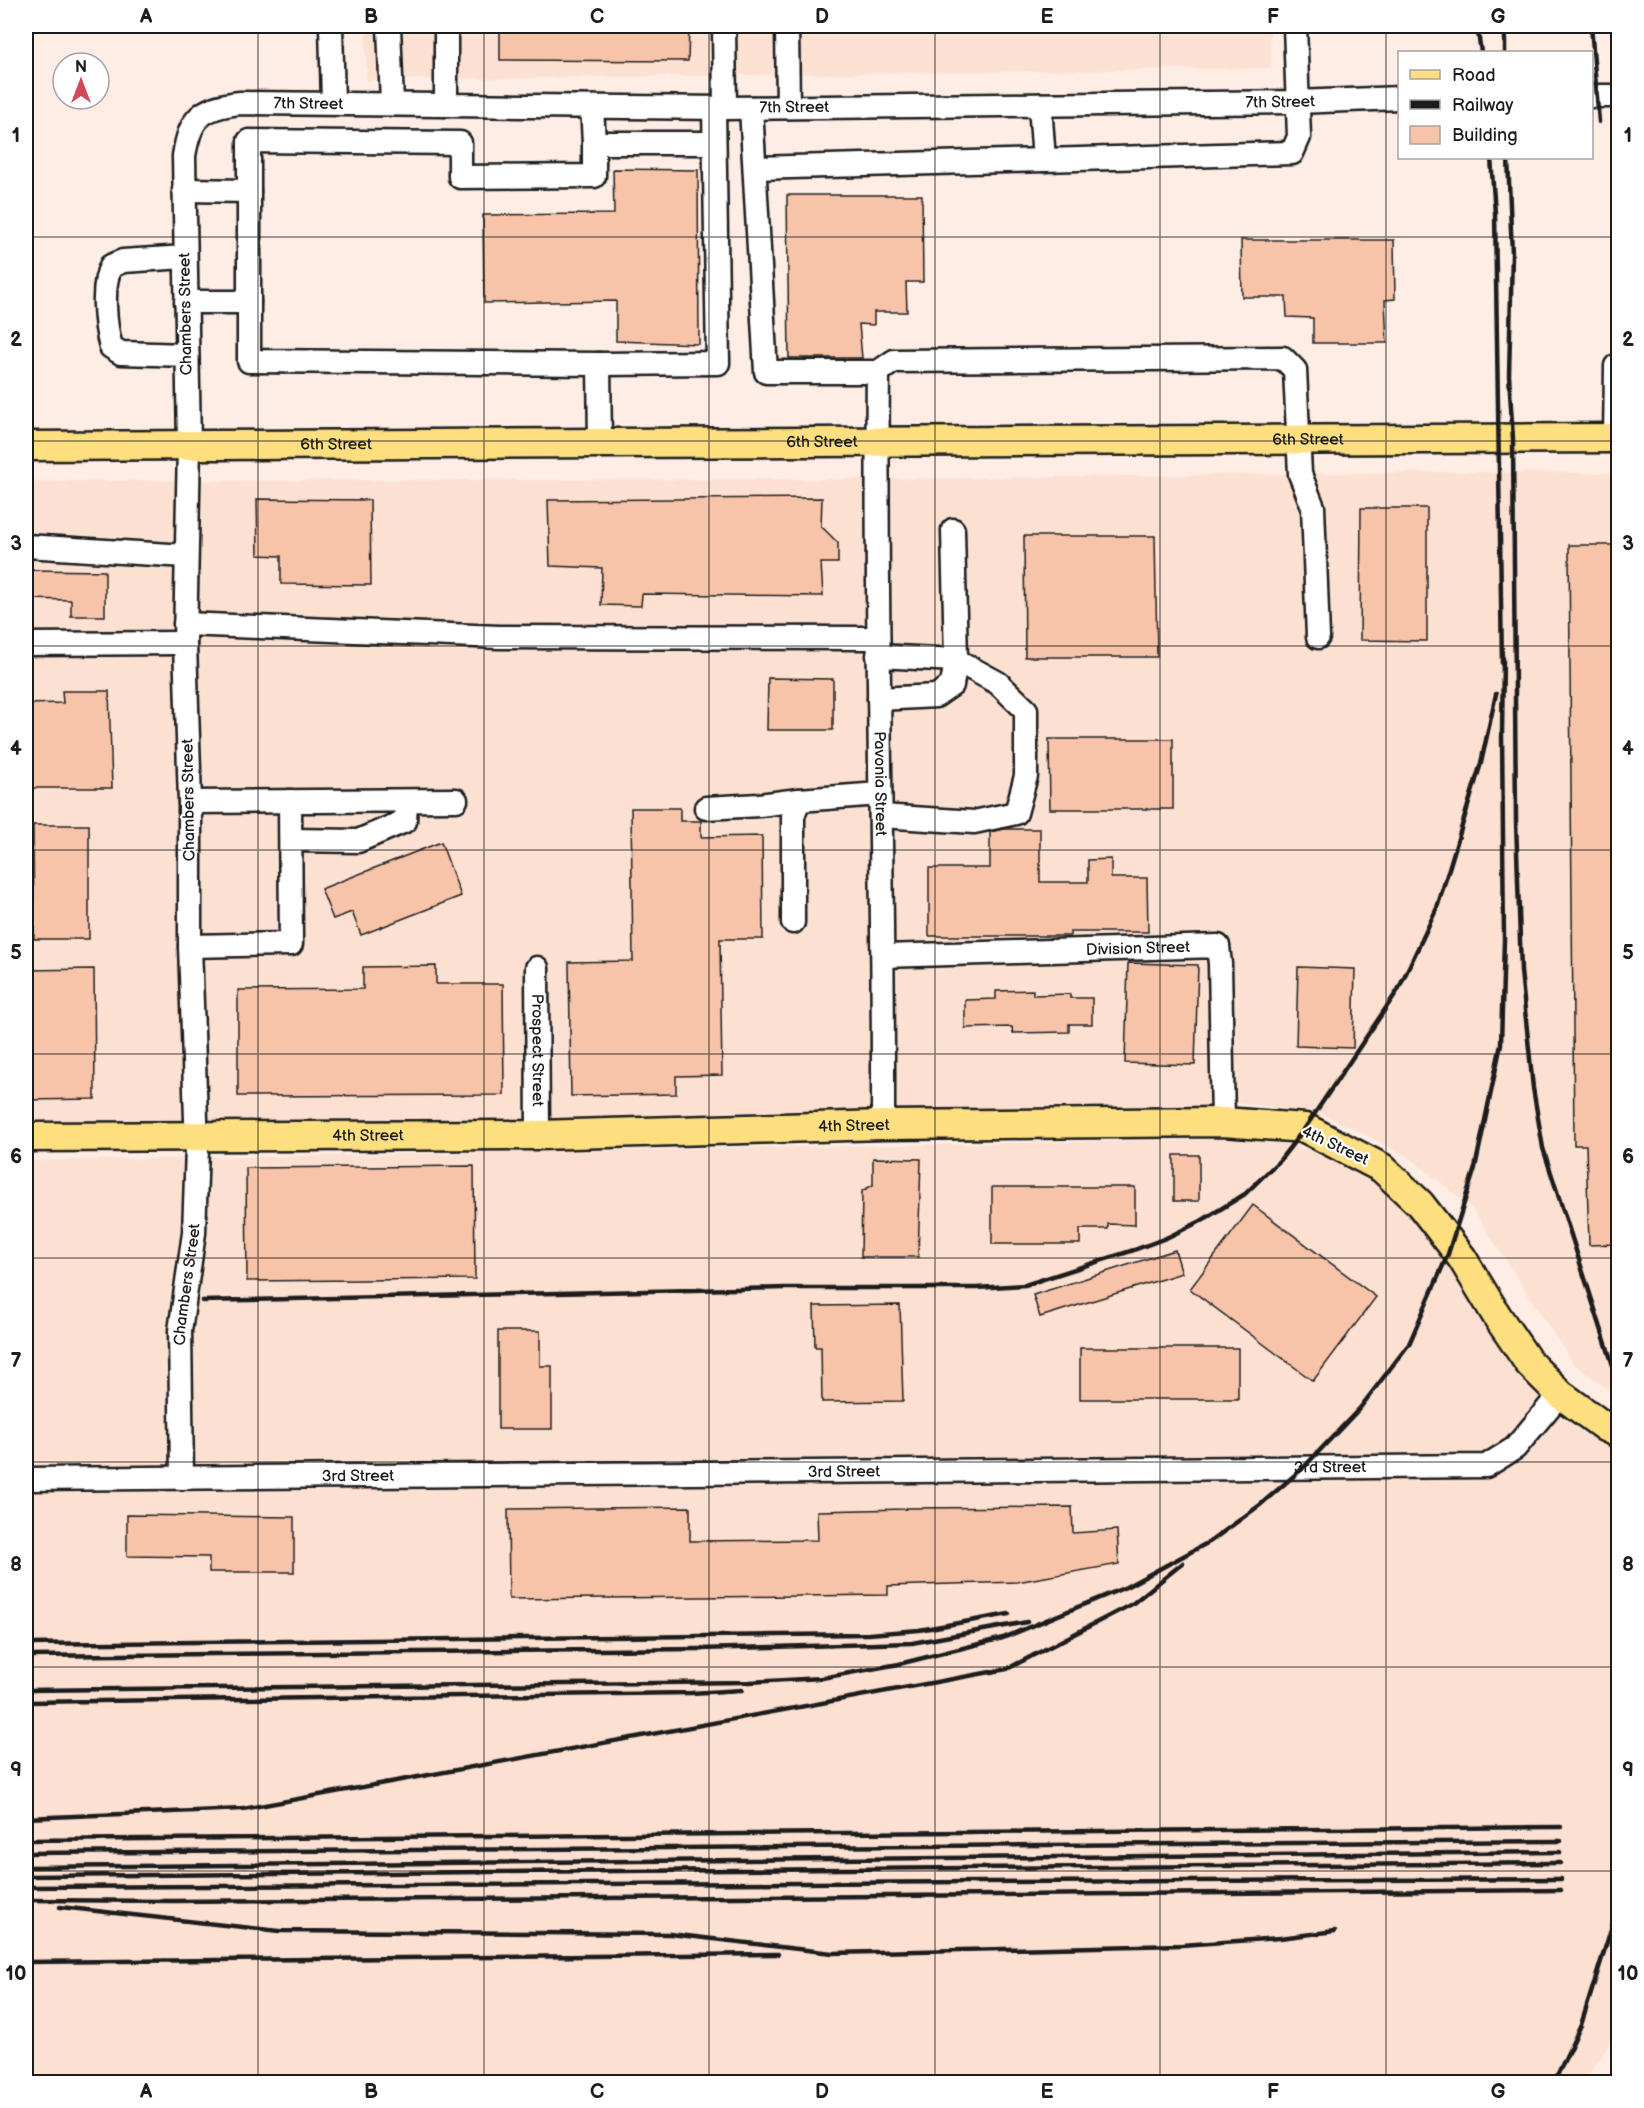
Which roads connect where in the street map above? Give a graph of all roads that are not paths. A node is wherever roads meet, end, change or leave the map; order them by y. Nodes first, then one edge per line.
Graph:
1 (331, 26) edge
2 (389, 26) edge
3 (446, 26) edge
4 (724, 26) edge
5 (787, 26) edge
6 (1295, 26) edge
7 (1593, 96) edge
8 (1618, 96) edge
9 (1398, 98) edge
10 (1296, 102) junction
11 (335, 104) junction
12 (392, 104) junction
13 (446, 105) junction
14 (1040, 105) junction
15 (592, 107) junction
16 (788, 107) junction
17 (719, 108) junction
18 (751, 108) junction
19 (193, 122) joint
20 (337, 140) junction
21 (594, 142) junction
22 (714, 142) junction
23 (1044, 160) junction
24 (754, 168) junction
25 (184, 190) junction
26 (249, 191) junction
27 (185, 257) junction
28 (186, 302) junction
29 (249, 302) junction
30 (187, 355) junction
31 (599, 364) junction
32 (1618, 366) edge
33 (878, 372) junction
34 (1617, 438) edge
35 (1300, 440) junction
36 (877, 442) junction
37 (600, 444) junction
38 (189, 445) junction
39 (26, 446) edge
40 (953, 530) dead end
41 (26, 546) edge
42 (186, 556) junction
43 (185, 634) junction
44 (1318, 637) dead end
45 (26, 644) edge
46 (878, 647) junction
47 (956, 660) junction
48 (879, 699) junction
49 (880, 794) junction
50 (456, 800) dead end
51 (800, 800) junction
52 (291, 801) junction
53 (406, 801) junction
54 (190, 802) junction
55 (706, 808) dead end
56 (881, 816) junction
57 (291, 840) junction
58 (793, 922) dead end
59 (190, 946) junction
60 (883, 956) junction
61 (537, 968) dead end
62 (1223, 1122) junction
63 (883, 1125) junction
64 (538, 1134) junction
65 (26, 1137) edge
66 (197, 1137) junction
67 (1560, 1394) junction
68 (1618, 1433) edge
69 (182, 1478) junction
70 (26, 1479) edge

1 - 11 street
2 - 12 street
3 - 13 street
4 - 17 street
5 - 16 street
6 - 10 street
7 - 8 street
9 - 10 street, 7th Street
10 - 14 street, 7th Street
10 - 23 street
11 - 12 street, 7th Street
11 - 19 street, 7th Street
11 - 20 street
12 - 13 street, 7th Street
13 - 15 street, 7th Street
14 - 16 street, 7th Street
14 - 23 street
15 - 17 street, 7th Street
15 - 21 street
16 - 18 street, 7th Street
17 - 18 street, 7th Street
17 - 22 street
18 - 24 street
19 - 25 street, Chambers Street
20 - 21 street
20 - 26 street
21 - 22 street
22 - 31 street
23 - 24 street
24 - 33 street
25 - 26 street
25 - 27 street, Chambers Street
26 - 29 street
27 - 28 street, Chambers Street
27 - 30 street
28 - 29 street
28 - 30 street, Chambers Street
29 - 31 street
30 - 38 street, Chambers Street
31 - 37 street
32 - 34 street
33 - 35 street
33 - 36 street, Pavonia Street
34 - 35 main road, 6th Street
35 - 36 main road, 6th Street
35 - 44 street
36 - 37 main road, 6th Street
36 - 46 street, Pavonia Street
37 - 38 main road, 6th Street
38 - 39 main road, 6th Street
38 - 42 street, Chambers Street
40 - 47 street
41 - 42 street
42 - 43 street, Chambers Street
43 - 45 street
43 - 46 street
43 - 54 street, Chambers Street
46 - 47 street
46 - 48 street, Pavonia Street
47 - 48 street
47 - 56 street
48 - 49 street, Pavonia Street
49 - 51 street
49 - 56 street, Pavonia Street
50 - 53 street
51 - 55 street
51 - 58 street
52 - 53 street
52 - 54 street
52 - 57 street
53 - 57 street
54 - 59 street, Chambers Street
56 - 60 street, Pavonia Street
57 - 59 street
59 - 66 street, Chambers Street
60 - 62 street, Division Street
60 - 63 street, Pavonia Street
61 - 64 street, Prospect Street
62 - 63 main road, 4th Street
62 - 67 main road, 4th Street
63 - 64 main road, 4th Street
64 - 66 main road, 4th Street
65 - 66 main road, 4th Street
66 - 69 street, Chambers Street
67 - 68 main road
67 - 69 street, 3rd Street
69 - 70 street, 3rd Street

